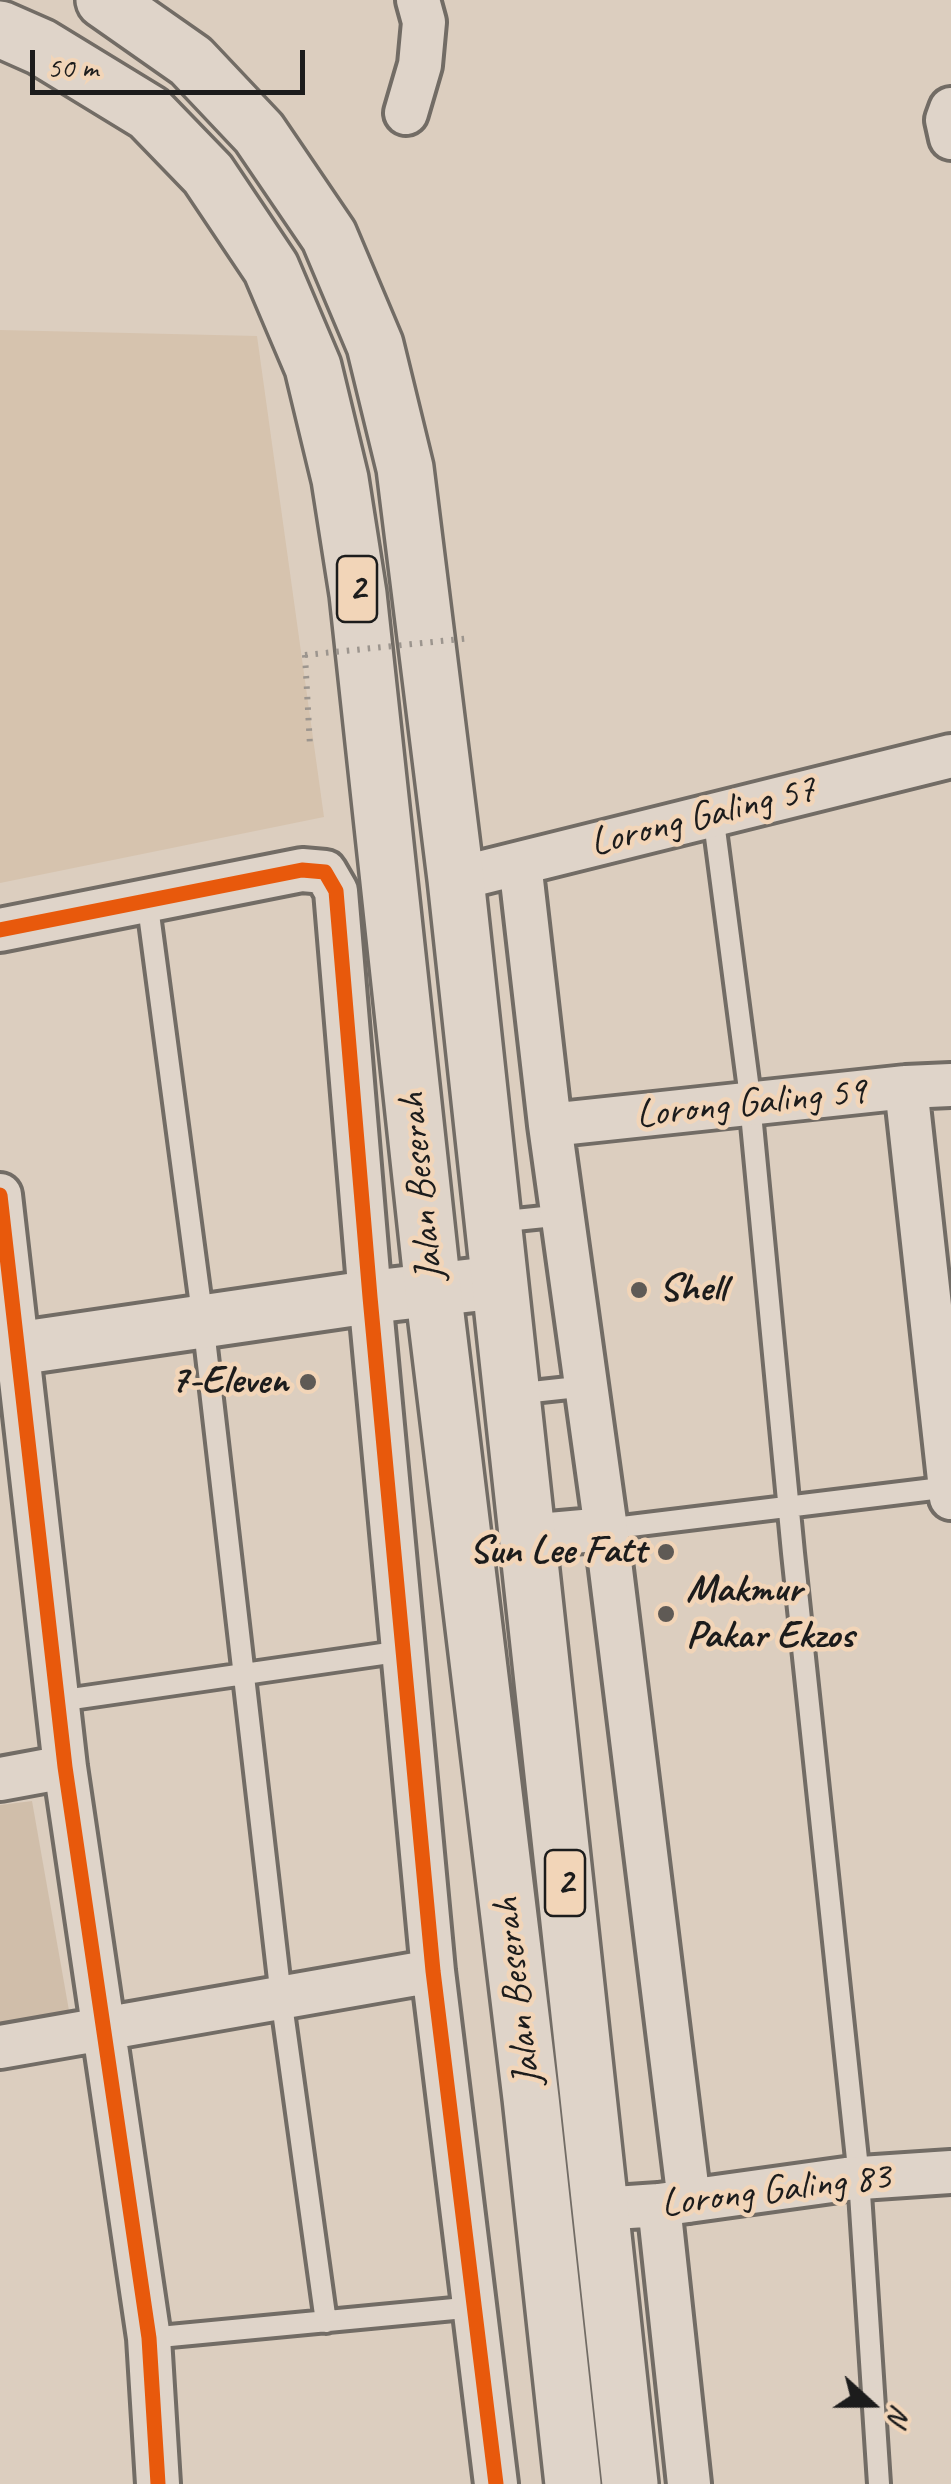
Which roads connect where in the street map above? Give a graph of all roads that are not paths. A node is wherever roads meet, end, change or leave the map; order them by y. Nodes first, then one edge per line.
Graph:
1 (104, 0) edge
2 (418, 0) edge
3 (0, 29) edge
4 (406, 113) dead end
5 (951, 756) edge
6 (713, 814) junction
7 (520, 863) junction
8 (456, 879) junction
9 (147, 899) junction
10 (0, 930) edge
11 (951, 1085) edge
12 (906, 1087) junction
13 (750, 1104) junction
14 (550, 1125) junction
15 (0, 1196) edge
16 (564, 1216) junction
17 (494, 1222) junction
18 (500, 1282) junction
19 (432, 1289) junction
20 (370, 1297) junction
21 (202, 1321) junction
22 (9, 1349) edge
23 (587, 1386) junction
24 (512, 1394) junction
25 (950, 1493) edge
26 (790, 1506) junction
27 (606, 1528) junction
28 (527, 1536) junction
29 (402, 1651) junction
30 (244, 1675) junction
31 (58, 1701) junction
32 (65, 1767) junction
33 (0, 1779) edge
34 (433, 1971) junction
35 (281, 1998) junction
36 (102, 2029) junction
37 (0, 2047) edge
38 (951, 2172) edge
39 (860, 2178) junction
40 (674, 2203) junction
41 (600, 2209) junction
42 (475, 2308) junction
43 (326, 2322) junction
44 (149, 2338) junction
45 (158, 2484) edge
46 (496, 2484) edge
47 (572, 2484) edge
48 (630, 2484) edge
49 (689, 2484) edge
50 (879, 2484) edge

1 - 8 highway, Jalan Beserah / 2
2 - 4 street
3 - 19 highway, Jalan Beserah / 2
5 - 6 street, Lorong Galing 57
6 - 7 street, Lorong Galing 57
6 - 13 lane
7 - 8 street, Lorong Galing 57
7 - 14 street
8 - 17 highway, Jalan Beserah / 2
9 - 10 street
9 - 20 street
9 - 21 lane
11 - 12 street, Lorong Galing 59
12 - 13 street, Lorong Galing 59
12 - 25 street
13 - 14 street, Lorong Galing 59
13 - 26 lane
14 - 16 street
15 - 22 street
16 - 17 lane
16 - 23 street
17 - 18 highway, Jalan Beserah / 2
18 - 19 street
18 - 24 highway, Jalan Beserah / 2
19 - 20 street
19 - 47 highway, Jalan Beserah / 2
20 - 21 street
20 - 29 street
21 - 22 street
21 - 30 lane
22 - 31 street
23 - 24 lane
23 - 27 street
24 - 28 highway, Jalan Beserah / 2
25 - 26 lane
26 - 27 lane
26 - 39 lane
27 - 28 street
27 - 40 street
28 - 41 highway, Jalan Beserah / 2
29 - 30 lane
29 - 34 street
30 - 31 lane
30 - 35 lane
31 - 32 street
32 - 33 street
32 - 36 street
34 - 35 street
34 - 42 street
35 - 36 street
35 - 43 lane
36 - 37 street
36 - 44 street
38 - 39 street, Lorong Galing 83
39 - 40 street, Lorong Galing 83
39 - 50 lane
40 - 41 street, Lorong Galing 83
40 - 49 street
41 - 48 highway, Jalan Beserah / 2
42 - 43 lane
42 - 46 street
43 - 44 lane
44 - 45 street

